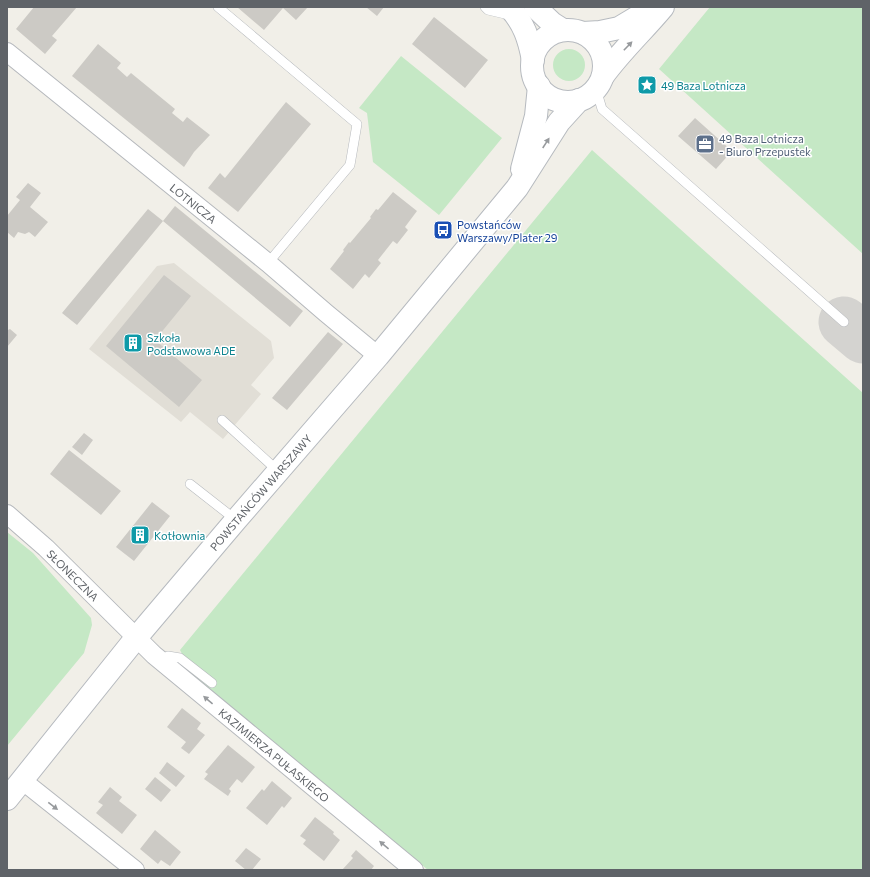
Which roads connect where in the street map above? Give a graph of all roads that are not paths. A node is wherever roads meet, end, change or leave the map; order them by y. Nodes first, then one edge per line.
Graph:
1 (218, 7) edge
2 (485, 7) edge
3 (535, 7) edge
4 (654, 7) edge
5 (664, 7) edge
6 (510, 8) edge
7 (573, 32) junction
8 (7, 52) edge
9 (533, 60) junction
10 (539, 86) junction
11 (592, 88) junction
12 (517, 188) junction
13 (268, 263) junction
14 (844, 322) dead end
15 (378, 356) junction
16 (222, 420) dead end
17 (278, 471) junction
18 (190, 484) dead end
19 (7, 514) edge
20 (236, 520) junction
21 (136, 638) junction
22 (162, 662) junction
23 (212, 683) dead end
24 (22, 781) junction
25 (7, 799) edge
26 (135, 870) edge
27 (414, 870) edge

1 - 13 lane
2 - 6 lane
3 - 7 main road
4 - 7 main road
11 -> 5 main road, POWSTAŃCÓW WARSZAWY
6 - 9 main road
7 - 9 main road
7 - 11 main road
8 - 13 street, LOTNICZA
9 - 10 main road
10 - 11 main road
10 - 12 main road, POWSTAŃCÓW WARSZAWY
12 -> 11 main road, POWSTAŃCÓW WARSZAWY
11 - 14 lane
12 - 15 main road, POWSTAŃCÓW WARSZAWY
13 - 15 street, LOTNICZA
15 - 17 main road, POWSTAŃCÓW WARSZAWY
16 - 17 lane
17 - 20 main road, POWSTAŃCÓW WARSZAWY
18 - 20 lane
19 - 21 street, SŁONECZNA
20 - 21 main road, POWSTAŃCÓW WARSZAWY
21 - 22 street, KAZIMIERZA PUŁASKIEGO
21 - 24 main road, POWSTAŃCÓW WARSZAWY
22 - 23 lane
27 -> 22 street, KAZIMIERZA PUŁASKIEGO
24 - 25 main road, POWSTAŃCÓW WARSZAWY
24 -> 26 street

